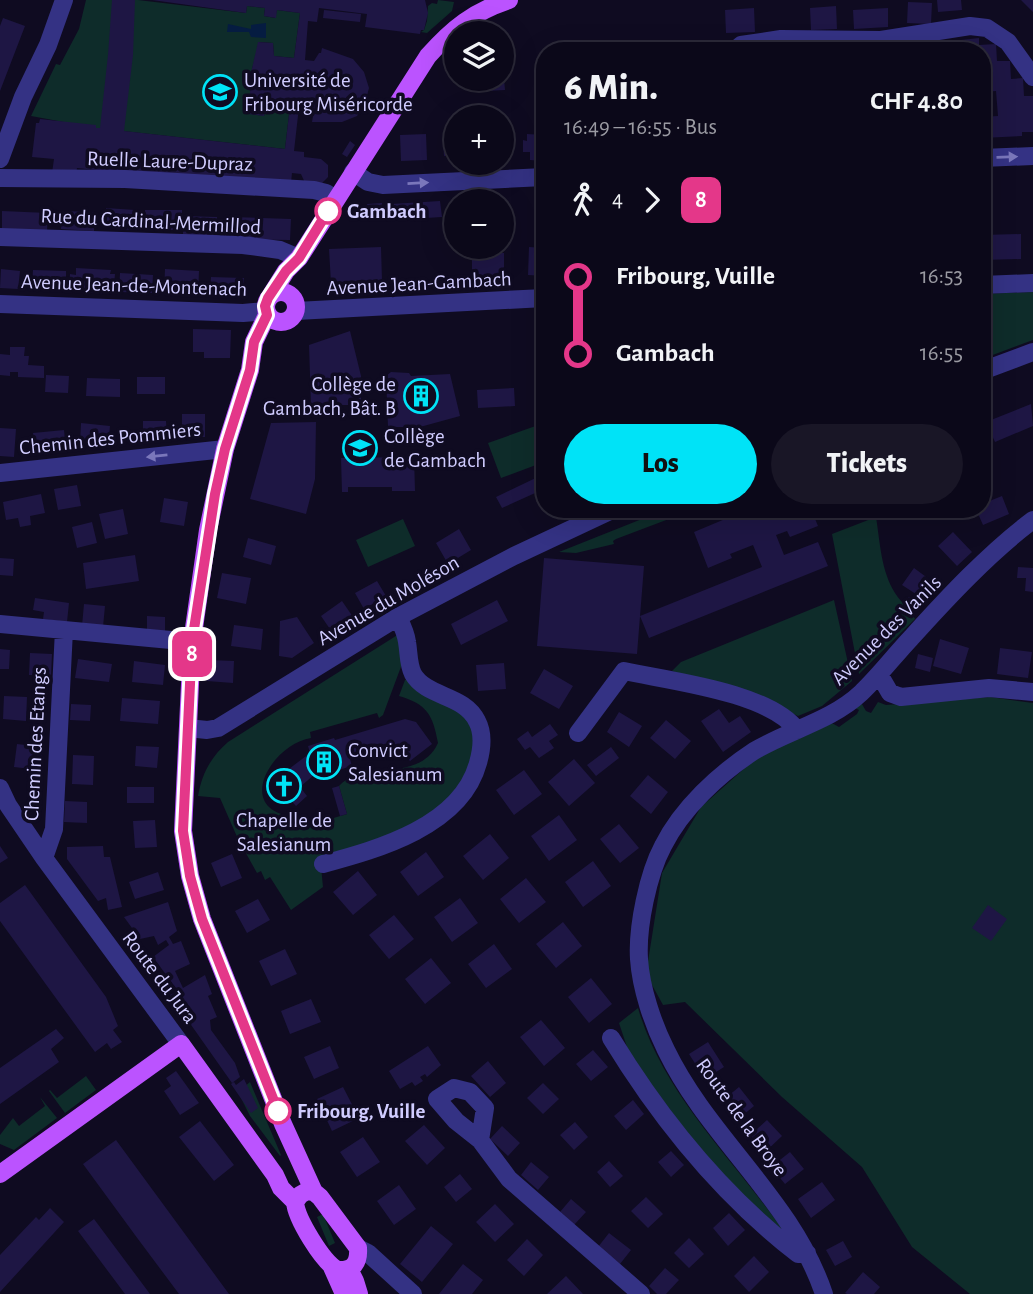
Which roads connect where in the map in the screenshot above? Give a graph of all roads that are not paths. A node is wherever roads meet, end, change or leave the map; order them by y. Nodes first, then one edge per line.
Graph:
1 (64, 0) edge
2 (509, 0) edge
3 (761, 42) edge
4 (1030, 65) edge
5 (1033, 156) edge
6 (991, 158) edge
7 (0, 159) edge
8 (353, 172) junction
9 (536, 177) edge
10 (0, 178) edge
11 (336, 199) junction
12 (0, 237) edge
13 (299, 258) junction
14 (1033, 283) edge
15 (991, 285) edge
16 (536, 298) edge
17 (293, 303) junction
18 (0, 304) edge
19 (270, 311) junction
20 (1033, 352) edge
21 (991, 368) edge
22 (225, 449) junction
23 (0, 473) edge
24 (595, 518) edge
25 (1033, 520) edge
26 (398, 617) junction
27 (0, 624) edge
28 (64, 630) junction
29 (192, 642) junction
30 (879, 674) junction
31 (1033, 692) edge
32 (188, 728) junction
33 (797, 730) junction
34 (578, 733) dead end
35 (0, 788) edge
36 (692, 804) joint
37 (4, 808) edge
38 (44, 858) junction
39 (323, 864) dead end
40 (611, 1038) dead end
41 (181, 1044) junction
42 (480, 1140) dead end
43 (3, 1167) edge
44 (304, 1195) junction
45 (807, 1253) junction
46 (349, 1262) junction
47 (344, 1294) edge
48 (359, 1294) edge
49 (407, 1294) edge
50 (413, 1294) edge
51 (641, 1294) edge
52 (824, 1294) edge

1 - 7 street
2 - 8 main road
3 - 4 street
6 -> 5 street
8 -> 9 street
8 - 11 main road
10 - 11 street, Ruelle Laure-Dupraz
11 - 13 main road
12 - 13 street, Rue du Cardinal-Mermillod
13 - 17 main road
13 - 19 main road
14 - 15 street
16 - 17 street, Avenue Jean-Gambach
17 - 19 main road
17 - 19 main road
18 - 19 street, Avenue Jean-de-Montenach
19 - 22 main road
20 - 21 street
22 -> 23 street, Chemin des Pommiers
22 - 29 main road
24 - 26 street, Avenue du Moléson
25 - 30 street, Avenue des Vanils
26 - 32 street, Avenue du Moléson
26 - 39 street
27 - 28 street
28 - 29 street
28 - 38 street, Chemin des Etangs
29 - 32 main road
30 - 31 street
30 - 33 street, Avenue des Vanils
32 - 44 main road
33 - 34 street
33 - 36 street, Avenue des Vanils
35 - 37 street, Route du Jura
36 - 45 street, Route de la Broye
37 - 38 street, Route du Jura
38 - 41 street, Route du Jura
40 - 45 street
41 - 43 main road
41 - 44 main road, Route du Jura
42 - 51 street
44 - 46 main road
44 - 46 main road
45 - 52 street, Route de la Broye
46 - 47 main road
46 - 48 main road
46 - 49 street
46 - 50 street

